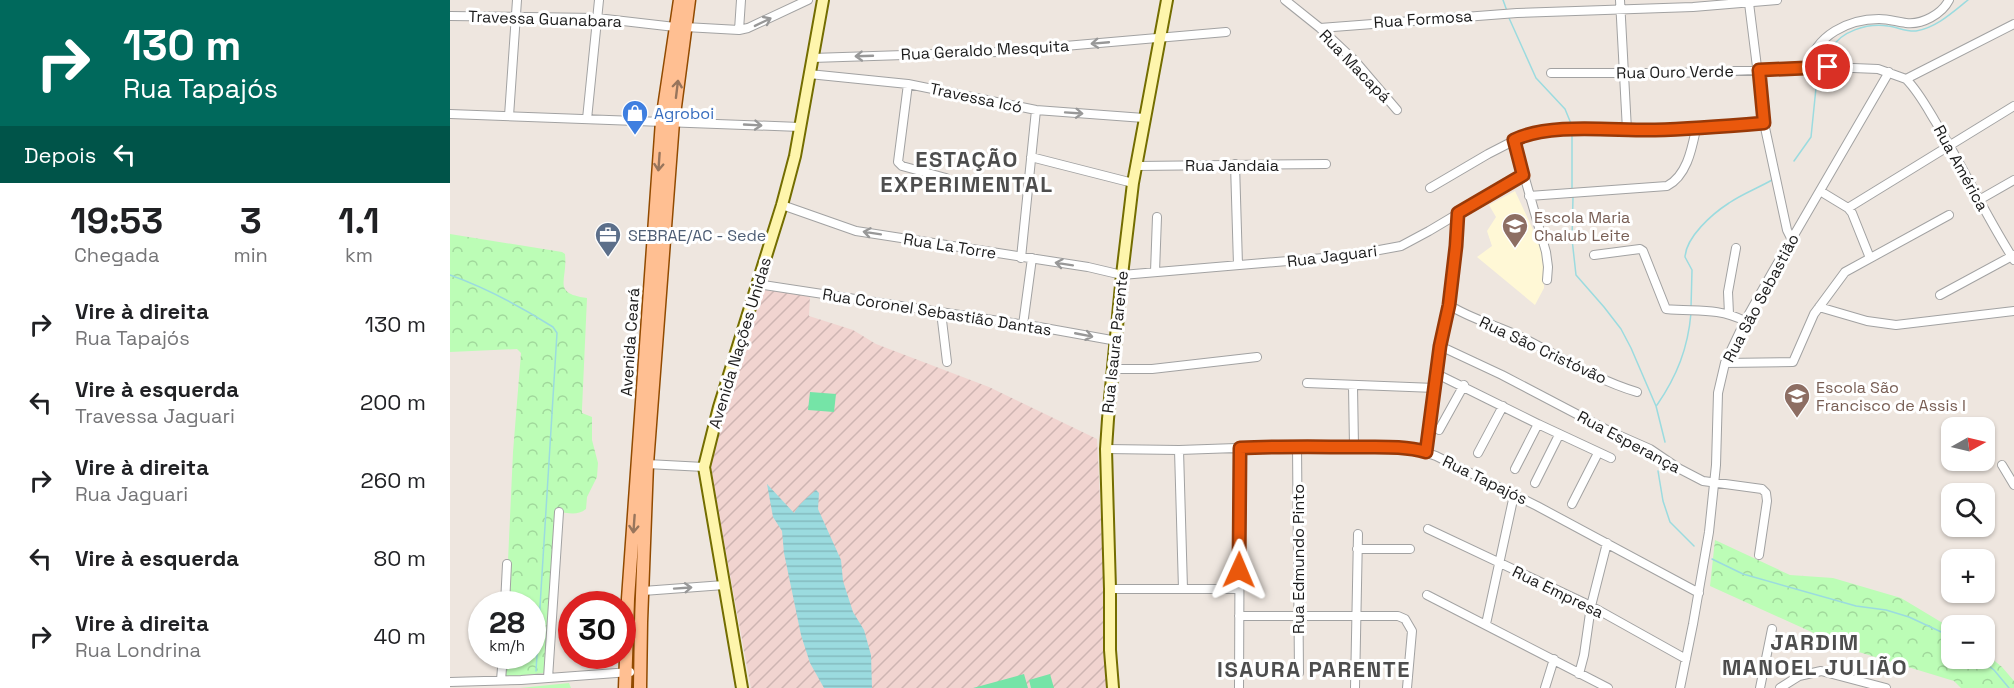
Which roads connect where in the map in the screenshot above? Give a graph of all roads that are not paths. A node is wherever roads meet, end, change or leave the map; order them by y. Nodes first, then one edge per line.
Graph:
1 (516, 0) edge
2 (599, 0) edge
3 (680, 0) edge
4 (689, 0) edge
5 (741, 0) edge
6 (808, 0) edge
7 (823, 0) edge
8 (1167, 0) edge
9 (1285, 0) edge
10 (1775, 0) edge
11 (1949, 0) edge
12 (1749, 3) junction
13 (1620, 4) edge
14 (450, 16) edge
15 (517, 16) junction
16 (597, 18) junction
17 (2014, 24) edge
18 (680, 27) junction
19 (1320, 28) junction
20 (738, 30) junction
21 (1226, 32) dead end
22 (1158, 38) junction
23 (812, 58) junction
24 (1809, 67) junction
25 (1759, 70) junction
26 (1889, 72) junction
27 (1551, 73) dead end
28 (1624, 73) junction
29 (809, 74) junction
30 (1906, 79) junction
31 (908, 84) junction
32 (2014, 106) edge
33 (1036, 110) junction
34 (1397, 110) dead end
35 (450, 114) edge
36 (509, 116) junction
37 (1144, 118) junction
38 (587, 119) junction
39 (668, 122) junction
40 (1764, 123) junction
41 (800, 127) junction
42 (1696, 129) junction
43 (1627, 130) junction
44 (1514, 140) junction
45 (1950, 144) junction
46 (1031, 158) junction
47 (1235, 164) junction
48 (1326, 164) dead end
49 (1137, 166) junction
50 (1523, 175) junction
51 (946, 178) dead end
52 (2014, 180) edge
53 (1133, 183) junction
54 (1430, 188) dead end
55 (1820, 191) junction
56 (1529, 196) junction
57 (1978, 200) junction
58 (782, 205) junction
59 (1848, 208) junction
60 (1458, 213) junction
61 (1949, 215) dead end
62 (1157, 217) dead end
63 (1791, 240) junction
64 (1736, 248) dead end
65 (1594, 255) dead end
66 (2013, 257) edge
67 (1021, 258) junction
68 (1032, 258) junction
69 (1870, 258) junction
70 (1238, 266) junction
71 (1155, 272) junction
72 (1122, 275) junction
73 (1546, 280) dead end
74 (757, 284) junction
75 (1940, 295) dead end
76 (1449, 305) junction
77 (1819, 307) junction
78 (2014, 311) edge
79 (941, 312) junction
80 (1729, 314) junction
81 (1745, 321) junction
82 (1023, 325) junction
83 (1117, 341) junction
84 (1440, 346) junction
85 (1257, 357) dead end
86 (948, 362) dead end
87 (1725, 363) junction
88 (1113, 369) junction
89 (1437, 374) junction
90 (1307, 383) dead end
91 (1464, 385) junction
92 (1353, 386) junction
93 (1435, 388) junction
94 (1637, 392) dead end
95 (1503, 406) junction
96 (1538, 424) junction
97 (1439, 430) dead end
98 (1560, 435) junction
99 (1297, 446) junction
100 (1354, 447) junction
101 (1240, 448) junction
102 (1106, 449) junction
103 (1179, 450) junction
104 (1426, 452) junction
105 (1478, 453) dead end
106 (1598, 453) junction
107 (1611, 459) dead end
108 (647, 464) junction
109 (2002, 465) dead end
110 (704, 467) junction
111 (1515, 469) dead end
112 (1535, 483) dead end
113 (1715, 484) junction
114 (2014, 485) edge
115 (1514, 495) junction
116 (1572, 504) dead end
117 (559, 512) dead end
118 (1428, 529) dead end
119 (1358, 534) dead end
120 (1607, 543) junction
121 (1358, 549) junction
122 (1410, 549) dead end
123 (1759, 555) dead end
124 (631, 558) junction
125 (1500, 563) junction
126 (507, 564) dead end
127 (643, 576) junction
128 (724, 585) junction
129 (1183, 589) junction
130 (1239, 589) junction
131 (1110, 590) junction
132 (506, 591) edge
133 (629, 591) edge
134 (643, 591) junction
135 (1699, 593) junction
136 (1427, 595) dead end
137 (1591, 606) junction
138 (1239, 616) junction
139 (1298, 616) junction
140 (1356, 617) junction
141 (636, 619) edge
142 (640, 622) junction
143 (1486, 624) junction
144 (1772, 629) dead end
145 (1554, 659) junction
146 (1686, 659) junction
147 (502, 669) edge
148 (625, 669) edge
149 (640, 671) junction
150 (625, 672) junction
151 (1299, 673) dead end
152 (1579, 674) junction
153 (548, 678) junction
154 (501, 680) junction
155 (450, 682) edge
156 (626, 688) edge
157 (640, 688) edge
158 (742, 688) edge
159 (1113, 688) edge
160 (1239, 688) edge
161 (1355, 688) edge
162 (1407, 688) edge
163 (1545, 688) edge
164 (1608, 688) edge
165 (1680, 688) edge
166 (1760, 688) edge
167 (1780, 688) edge
168 (1886, 688) edge

1 - 15 street
2 - 16 street
3 - 18 main road, Avenida Ceará
4 - 18 main road, Avenida Ceará
5 - 20 street
20 -> 6 street, Travessa Guanabara
7 - 23 street, Avenida Nações Unidas
8 - 22 street, Rua Isaura Parente
9 - 19 street, Rua Macapá
10 - 12 street, Rua Formosa
11 - 24 street
12 - 13 street, Rua Formosa
12 - 25 street
13 - 19 street, Rua Formosa
13 - 28 street
14 - 15 street, Travessa Guanabara
15 - 16 street, Travessa Guanabara
15 - 36 street
16 - 18 street, Travessa Guanabara
16 - 38 street
17 - 30 street
18 - 20 street, Travessa Guanabara
18 - 39 main road, Avenida Ceará
19 - 34 street, Rua Macapá
21 - 22 street, Rua Geraldo Mesquita
22 -> 23 street, Rua Geraldo Mesquita
22 - 37 street, Rua Isaura Parente
23 - 29 street, Avenida Nações Unidas
24 - 25 street, Rua Ouro Verde
24 - 26 street, Rua Ouro Verde
25 - 28 street, Rua Ouro Verde
25 - 40 street
26 - 30 street, Rua Ouro Verde
26 - 55 street, Rua São Sebastião
27 - 28 street, Rua Ouro Verde
28 - 43 street
29 - 31 street, Travessa Icó
29 - 41 street, Avenida Nações Unidas
30 - 45 street, Rua América
31 - 33 street, Travessa Icó
31 - 51 street
32 - 45 street
33 -> 37 street, Travessa Icó
33 - 46 street
35 - 36 street
36 - 38 street
37 - 49 street, Rua Isaura Parente
38 - 39 street
39 -> 41 street
39 - 108 main road, Avenida Ceará
39 -> 124 main road, Avenida Ceará
40 - 42 street
40 - 63 street
41 - 58 street, Avenida Nações Unidas
42 - 43 street
42 - 56 street
43 - 44 street
44 - 50 street
44 - 54 street
45 - 57 street, Rua América
45 - 59 street
46 - 53 street
46 - 67 street
47 - 48 street, Rua Jandaia
47 - 49 street, Rua Jandaia
47 - 70 street
49 - 53 street, Rua Isaura Parente
50 - 56 street
50 - 60 street, Rua Jaguari
52 - 57 street
53 - 72 street, Rua Isaura Parente
55 - 59 street
55 - 63 street, Rua São Sebastião
56 - 73 street
57 - 66 street, Rua América
67 -> 58 street, Rua La Torre
58 - 74 street, Avenida Nações Unidas
59 - 69 street
60 - 70 street, Rua Jaguari
60 - 76 street
61 - 69 street
62 - 71 street
63 - 81 street, Rua São Sebastião
64 - 80 street
65 - 80 street
66 - 75 street
67 - 68 street, Rua La Torre
72 -> 68 street, Rua La Torre
68 - 82 street
69 - 77 street
70 - 71 street, Rua Jaguari
71 - 72 street, Rua Jaguari
72 - 83 street, Rua Isaura Parente
74 - 79 street, Rua Coronel Sebastião Dantas
74 - 110 street, Avenida Nações Unidas
76 - 84 street
76 - 94 street, Rua São Cristóvão
77 - 78 street
77 - 87 street
79 - 82 street, Rua Coronel Sebastião Dantas
79 - 86 street
80 - 81 street
81 - 87 street, Rua São Sebastião
82 -> 83 street, Rua Coronel Sebastião Dantas
83 - 88 street, Rua Isaura Parente
84 - 89 street
84 - 113 street, Rua Esperança
85 - 88 street
87 - 113 street, Rua São Sebastião
88 - 102 street, Rua Isaura Parente
89 - 91 street
89 - 93 street
90 - 92 street
91 - 95 street
91 - 97 street
92 - 93 street
92 - 100 street
93 - 104 street
95 - 96 street
95 - 105 street
96 - 98 street
96 - 111 street
98 - 106 street
98 - 112 street
99 - 100 street, Rua Tapajós
99 - 101 street, Rua Tapajós
99 - 139 street, Rua Edmundo Pinto
100 - 104 street, Rua Tapajós
101 - 103 street, Rua Tapajós
101 - 130 street
102 - 103 street, Rua Tapajós
102 - 131 street, Rua Isaura Parente
103 - 129 street
104 - 115 street, Rua Tapajós
106 - 107 street
106 - 116 street
108 - 110 street
108 - 127 main road, Avenida Ceará
109 - 114 street
110 - 128 street, Avenida Nações Unidas
113 - 123 street, Rua Esperança
113 - 135 street, Rua São Sebastião
115 - 120 street, Rua Tapajós
115 - 125 street
117 - 153 street
118 - 125 street, Rua Empresa
119 - 121 street
120 - 135 street, Rua Tapajós
120 - 137 street
121 - 122 street
121 - 140 street
124 - 127 main road
124 - 133 main road, Avenida Ceará
125 - 137 street, Rua Empresa
125 - 143 street
126 - 132 street
127 - 134 main road, Avenida Ceará
134 -> 128 street
128 - 158 street, Avenida Nações Unidas
129 - 130 street
129 - 131 street
130 - 138 street
131 - 159 street, Rua Isaura Parente
134 - 142 main road, Avenida Ceará
135 - 146 street, Rua São Sebastião
136 - 143 street
137 - 146 street, Rua Empresa
137 - 152 street
138 - 139 street
138 - 160 street
139 - 140 street
139 - 151 street, Rua Edmundo Pinto
140 - 161 street
140 - 162 street
141 - 142 main road
142 - 149 main road, Avenida Ceará
143 - 145 street
144 - 166 street
145 - 152 street
145 - 163 street
146 - 165 street, Rua São Sebastião
147 - 154 street
148 - 150 main road, Avenida Ceará
149 - 150 street
149 - 157 main road, Avenida Ceará
150 - 153 street
150 - 156 main road, Avenida Ceará
152 - 164 street
153 - 154 street
154 - 155 street
167 - 168 street

